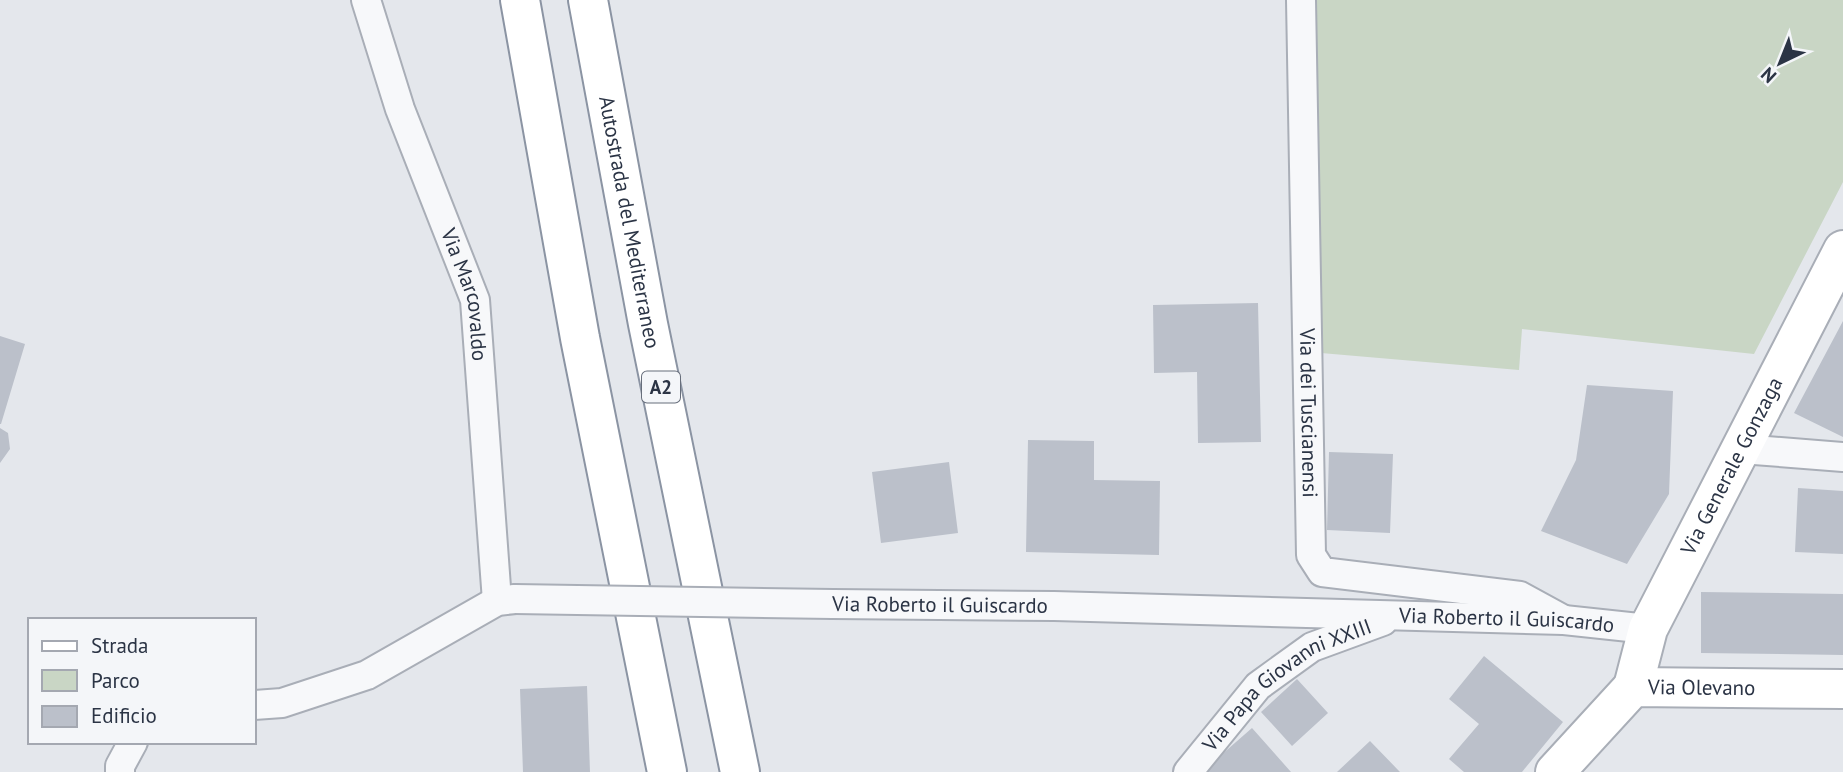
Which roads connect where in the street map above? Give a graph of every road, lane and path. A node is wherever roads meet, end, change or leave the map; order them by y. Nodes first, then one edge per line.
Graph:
1 (366, 0) edge
2 (520, 0) edge
3 (588, 0) edge
4 (1301, 0) edge
5 (1843, 250) edge
6 (1741, 449) junction
7 (1843, 457) edge
8 (506, 600) junction
9 (1398, 615) junction
10 (1564, 620) junction
11 (1648, 629) junction
12 (1633, 687) junction
13 (1843, 689) edge
14 (256, 705) edge
15 (132, 744) edge
16 (120, 772) edge
17 (667, 772) edge
18 (740, 772) edge
19 (1188, 772) edge
20 (1555, 772) edge

1 - 8 street, Via Marcovaldo
2 - 17 main road
3 - 18 main road, Autostrada del Mediterraneo / A2
4 - 10 street, Via dei Tuscianensi
5 - 6 main road, Via Generale Gonzaga
6 - 7 street
6 - 11 main road, Via Generale Gonzaga
8 - 9 street, Via Roberto il Guiscardo, bridge
8 - 14 street
9 - 10 street, Via Roberto il Guiscardo
9 - 19 street, Via Papa Giovanni XXIII
10 - 11 street, Via Roberto il Guiscardo
11 - 12 main road, Via Generale Gonzaga
12 - 13 main road, Via Olevano
12 - 20 main road, Via Olevano
15 - 16 street

